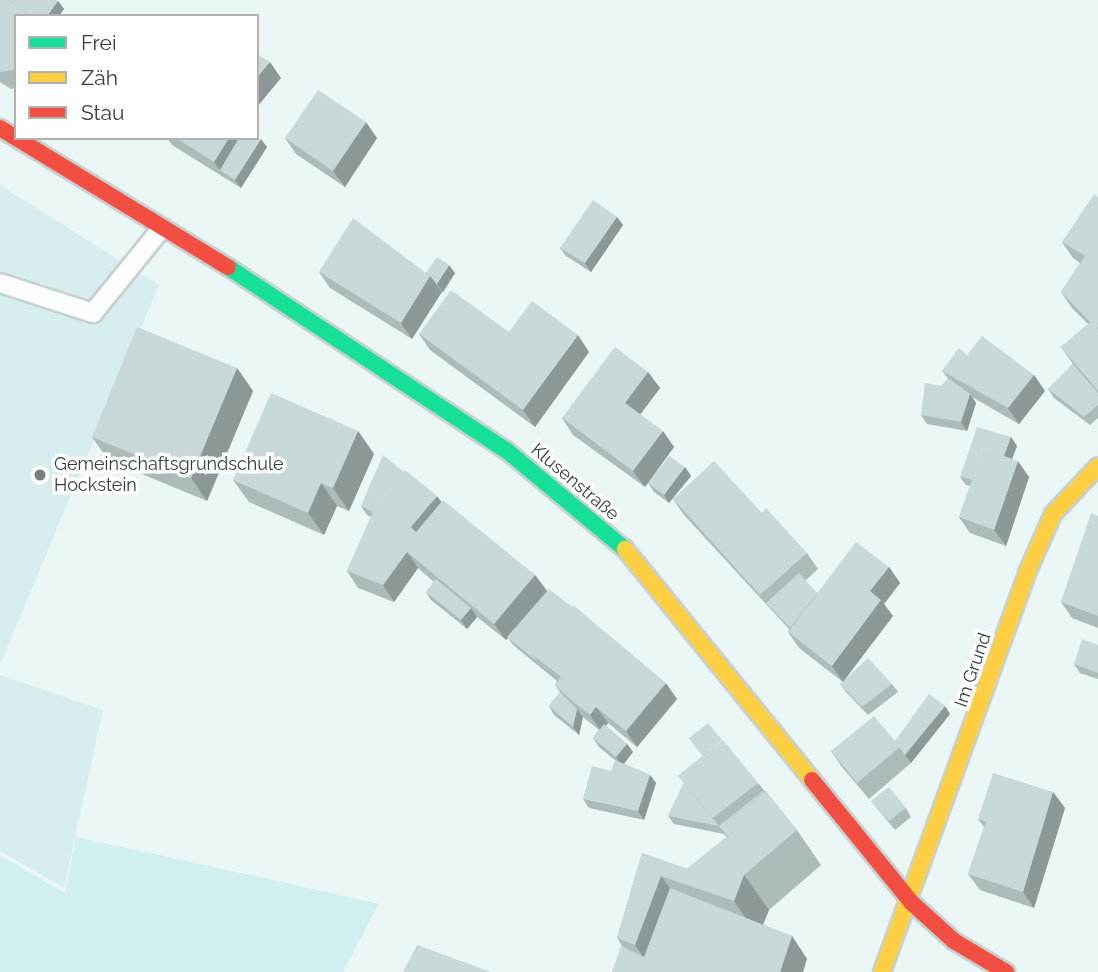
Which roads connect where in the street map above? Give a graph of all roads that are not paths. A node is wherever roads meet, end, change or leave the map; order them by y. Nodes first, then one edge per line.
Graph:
1 (19, 140) edge
2 (161, 229) junction
3 (0, 283) edge
4 (1098, 466) edge
5 (912, 903) junction
6 (882, 972) edge
7 (1006, 972) edge

1 - 2 street, Klusenstraße
2 - 3 lane
2 - 5 street, Klusenstraße
4 - 5 street, Im Grund
5 - 6 street, Im Grund
5 - 7 street, Klusenstraße

